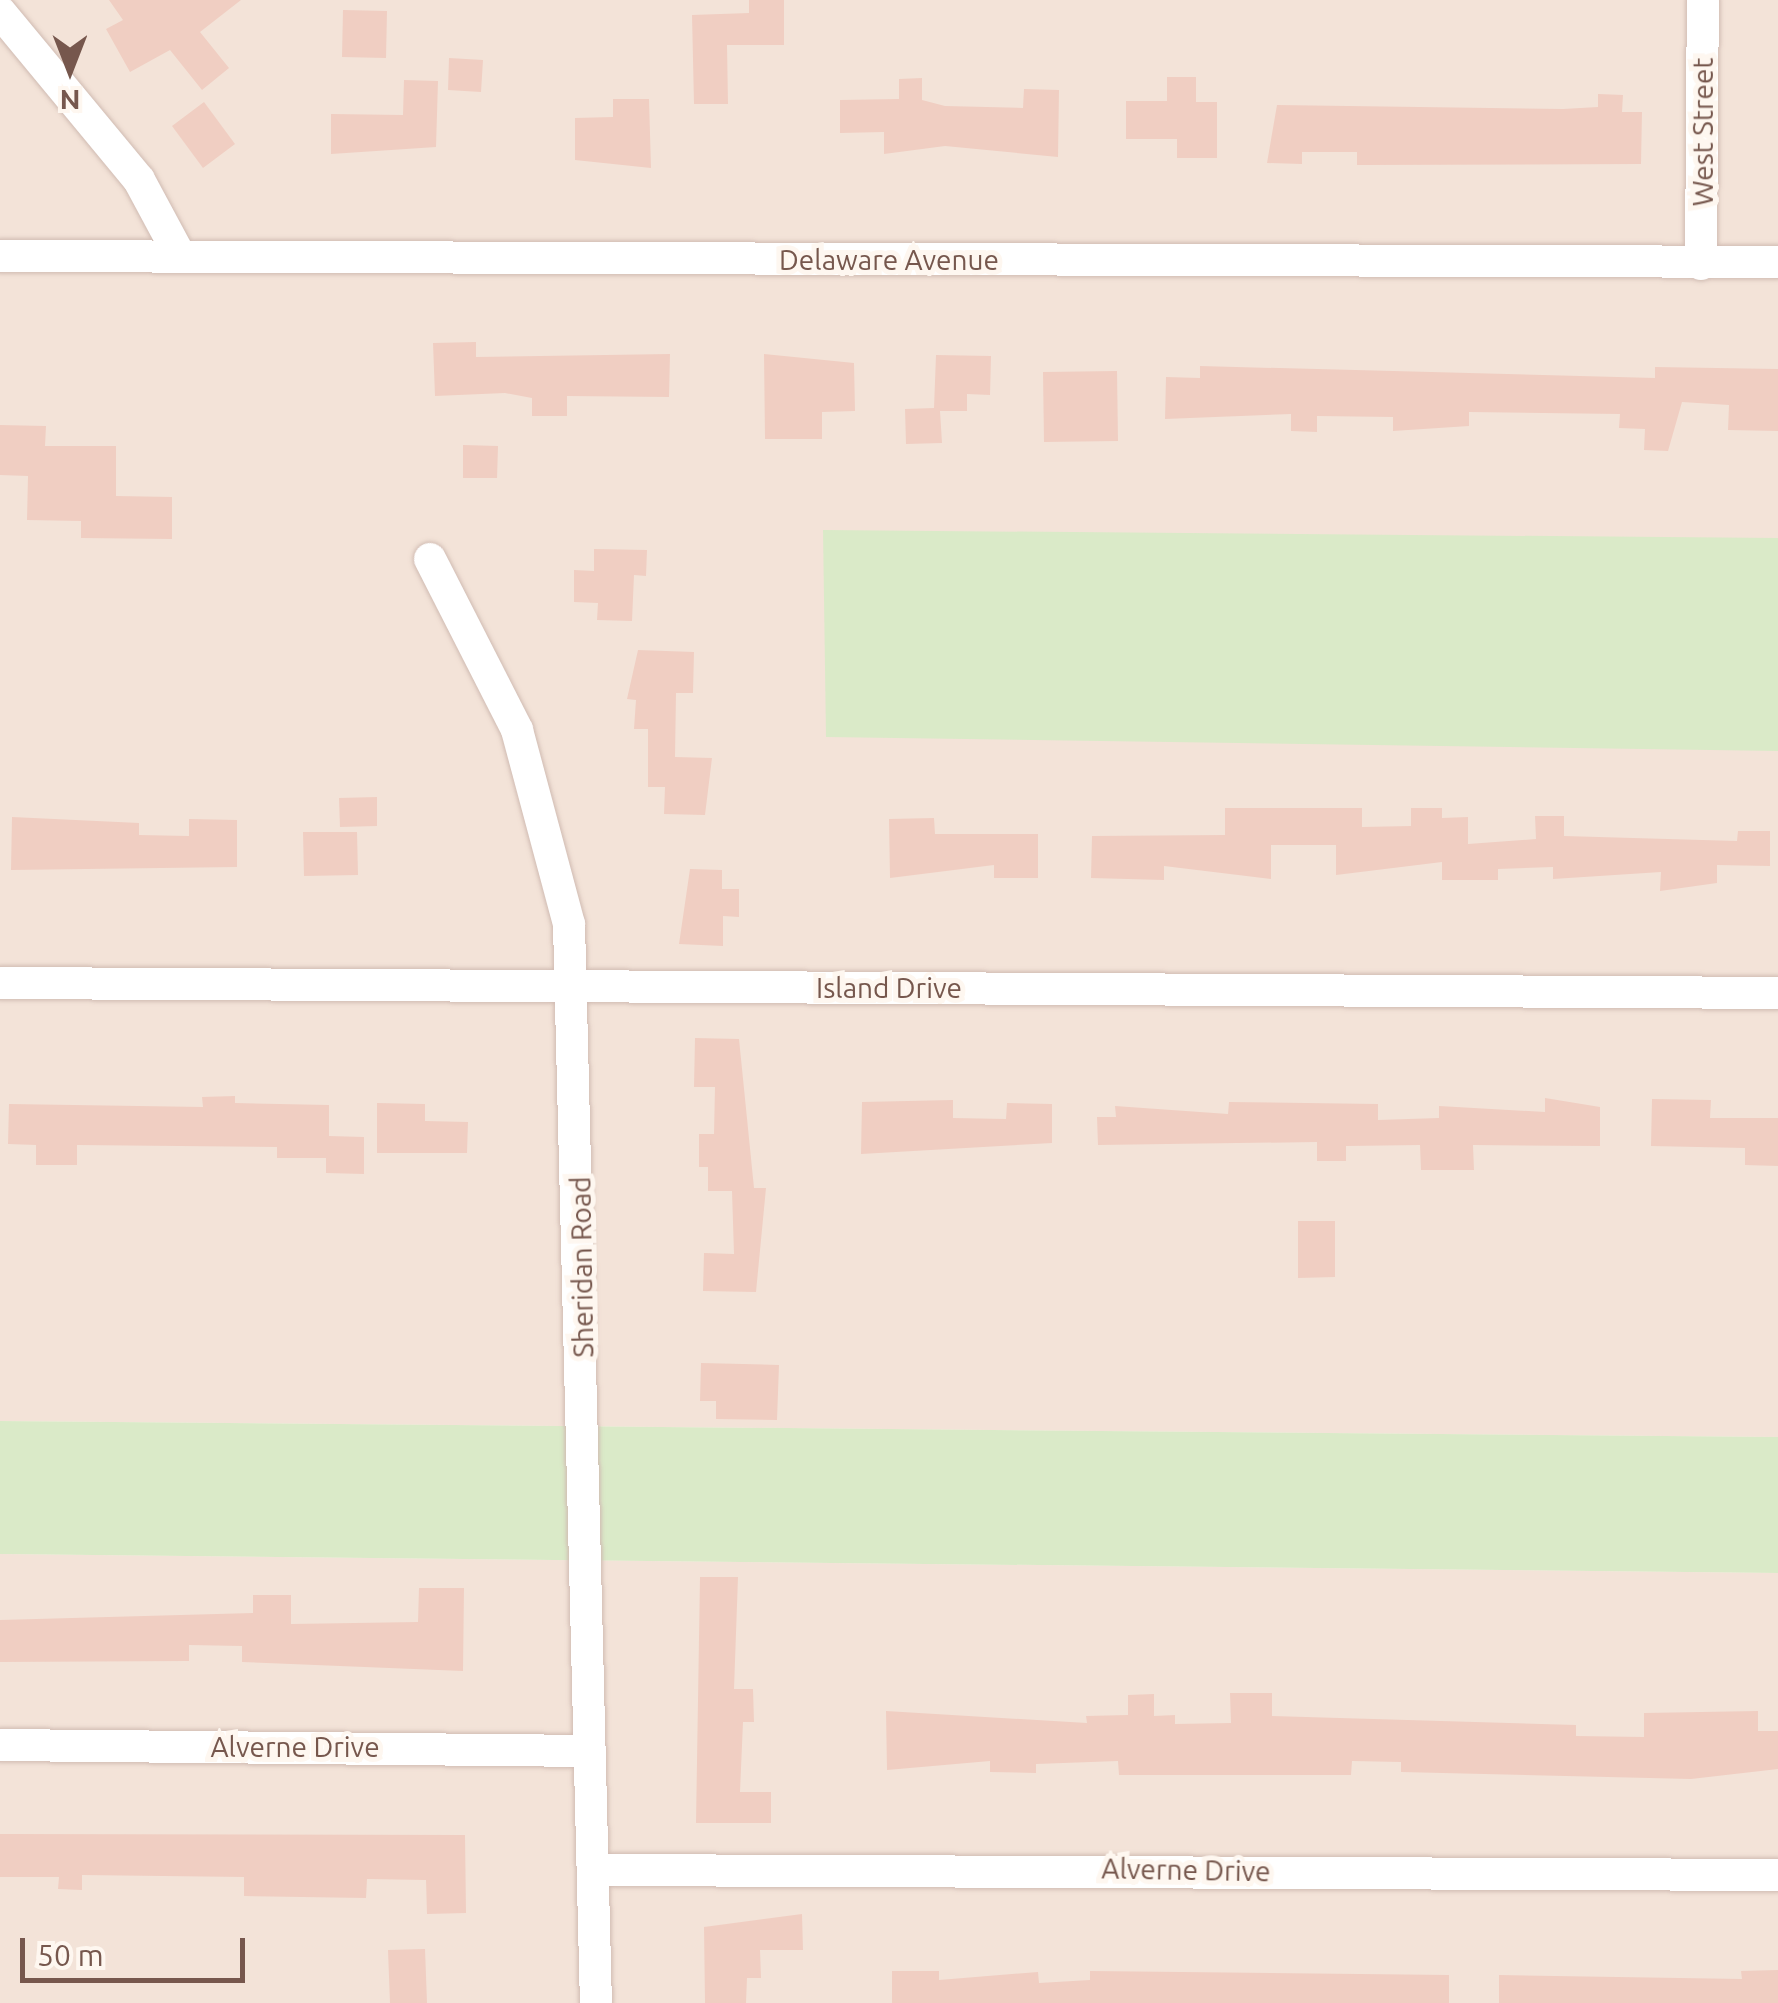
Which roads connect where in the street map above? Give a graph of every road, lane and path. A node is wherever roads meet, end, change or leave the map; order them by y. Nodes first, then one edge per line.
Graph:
1 (1704, 0) edge
2 (0, 12) edge
3 (0, 256) edge
4 (180, 256) junction
5 (1778, 262) edge
6 (1700, 264) junction
7 (430, 559) dead end
8 (0, 983) edge
9 (572, 986) junction
10 (1778, 993) edge
11 (0, 1745) edge
12 (590, 1752) junction
13 (594, 1870) junction
14 (1778, 1876) edge
15 (596, 2003) edge

1 - 6 street, West Street
2 - 4 street
3 - 4 street, Delaware Avenue
4 - 6 street, Delaware Avenue
5 - 6 street, Delaware Avenue
7 - 9 street, Sheridan Road
8 - 9 street, Island Drive
9 - 10 street, Island Drive
9 - 12 street, Sheridan Road
11 - 12 street, Alverne Drive
12 - 13 street, Sheridan Road
13 - 14 street, Alverne Drive
13 - 15 street, Sheridan Road

